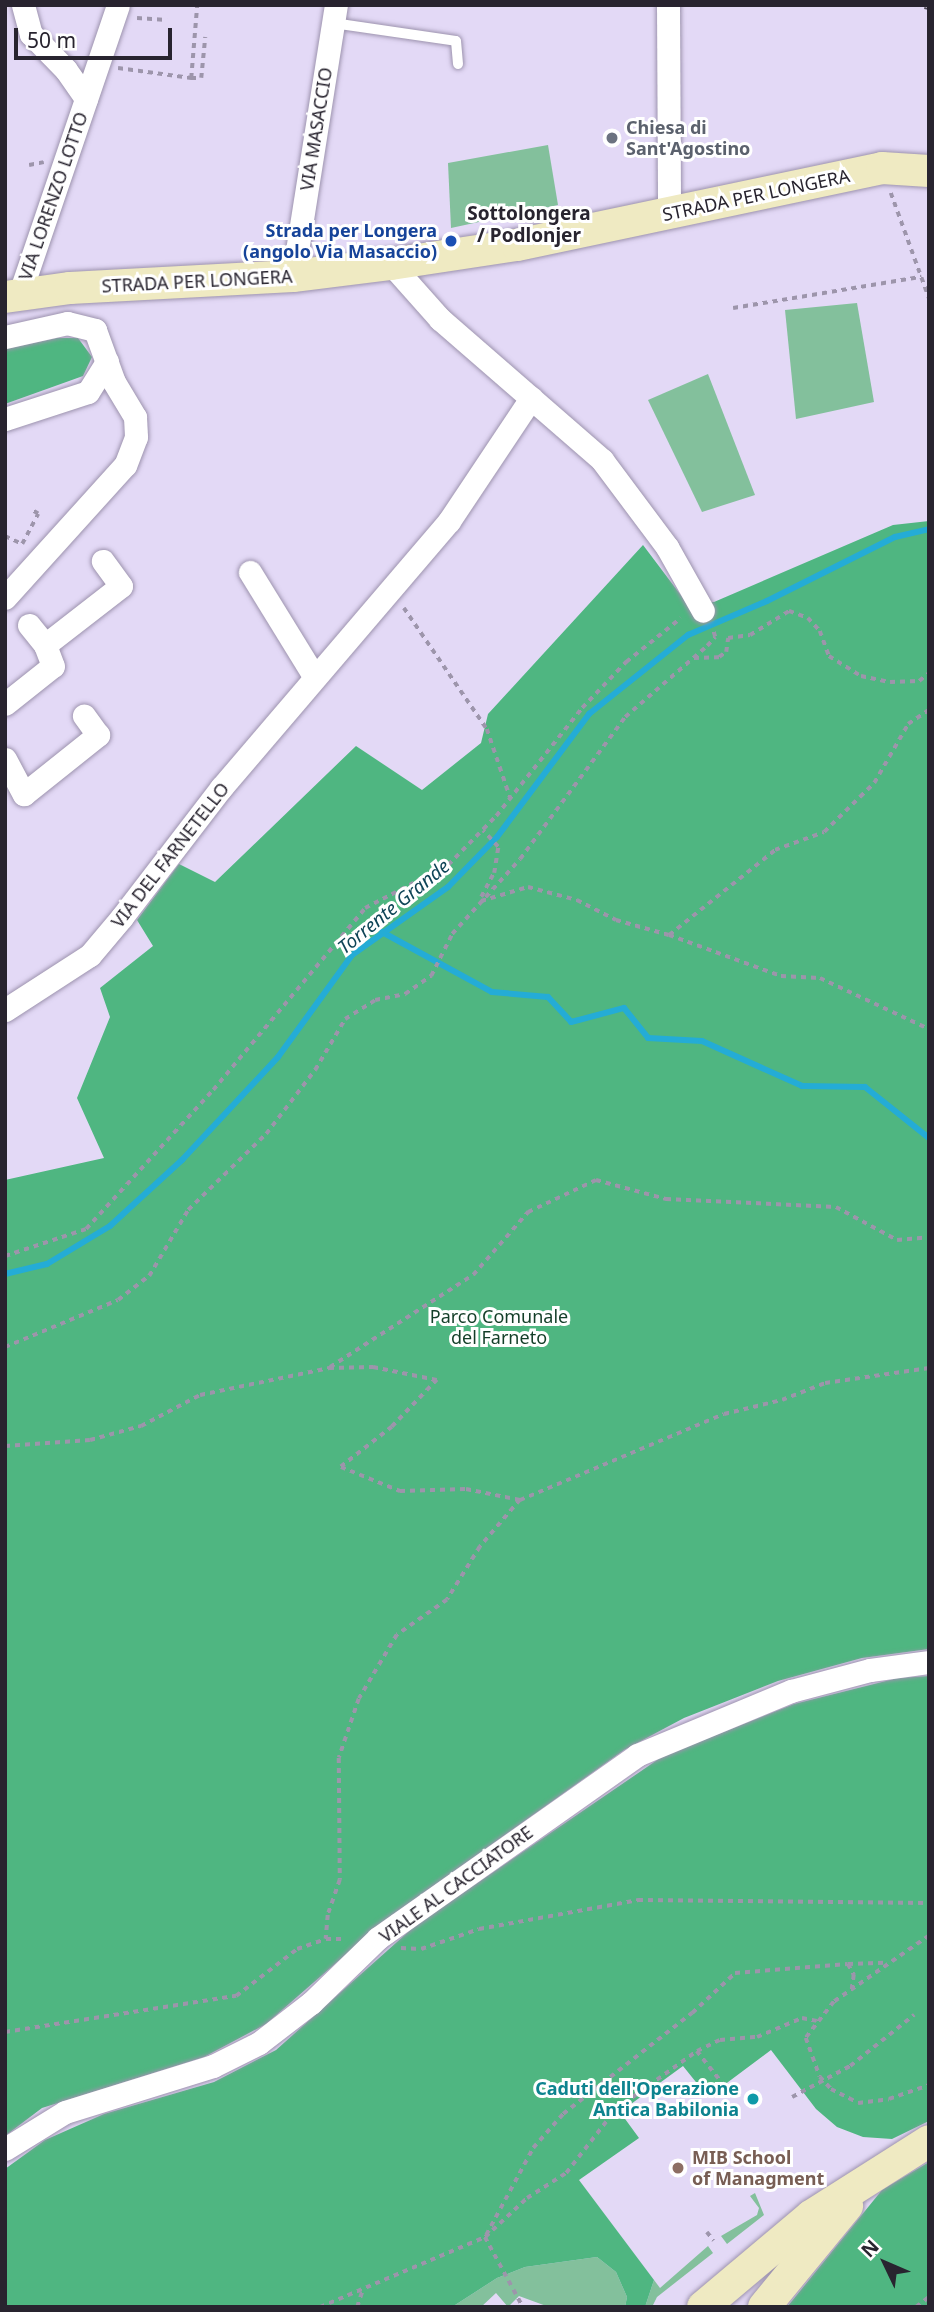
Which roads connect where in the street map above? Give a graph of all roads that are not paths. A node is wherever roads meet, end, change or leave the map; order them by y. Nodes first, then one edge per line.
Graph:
1 (23, 5) edge
2 (668, 5) edge
3 (116, 11) edge
4 (334, 14) edge
5 (458, 64) dead end
6 (86, 100) junction
7 (929, 171) edge
8 (669, 215) junction
9 (391, 264) junction
10 (293, 276) junction
11 (13, 295) edge
12 (5, 337) edge
13 (107, 362) junction
14 (531, 398) junction
15 (12, 417) edge
16 (103, 561) dead end
17 (250, 572) dead end
18 (5, 598) edge
19 (703, 611) road end
20 (29, 625) dead end
21 (45, 645) junction
22 (314, 676) junction
23 (5, 704) edge
24 (84, 716) dead end
25 (5, 759) edge
26 (5, 1010) edge
27 (929, 1662) edge
28 (929, 2141) edge
29 (5, 2149) edge
30 (877, 2171) junction
31 (709, 2304) edge
32 (764, 2307) edge

1 - 6 street, VIA LORENZO LOTTO
2 - 8 street
3 - 6 street, VIA LORENZO LOTTO
4 - 5 lane, VIA MASACCIO
4 - 10 street, VIA MASACCIO
6 - 11 street, VIA LORENZO LOTTO
7 - 8 street, STRADA PER LONGERA
8 - 9 street, STRADA PER LONGERA
9 - 10 street, STRADA PER LONGERA
9 - 14 street
10 - 11 street, STRADA PER LONGERA
12 - 13 street
13 - 15 street
13 - 18 street
14 - 19 street
14 - 22 street, VIA DEL FARNETELLO
16 - 21 street
17 - 22 street
20 - 21 street
21 - 23 street
22 - 26 street, VIA DEL FARNETELLO
24 - 25 street
27 - 29 street, VIALE AL CACCIATORE
28 - 30 street
30 - 31 street
30 - 32 street

